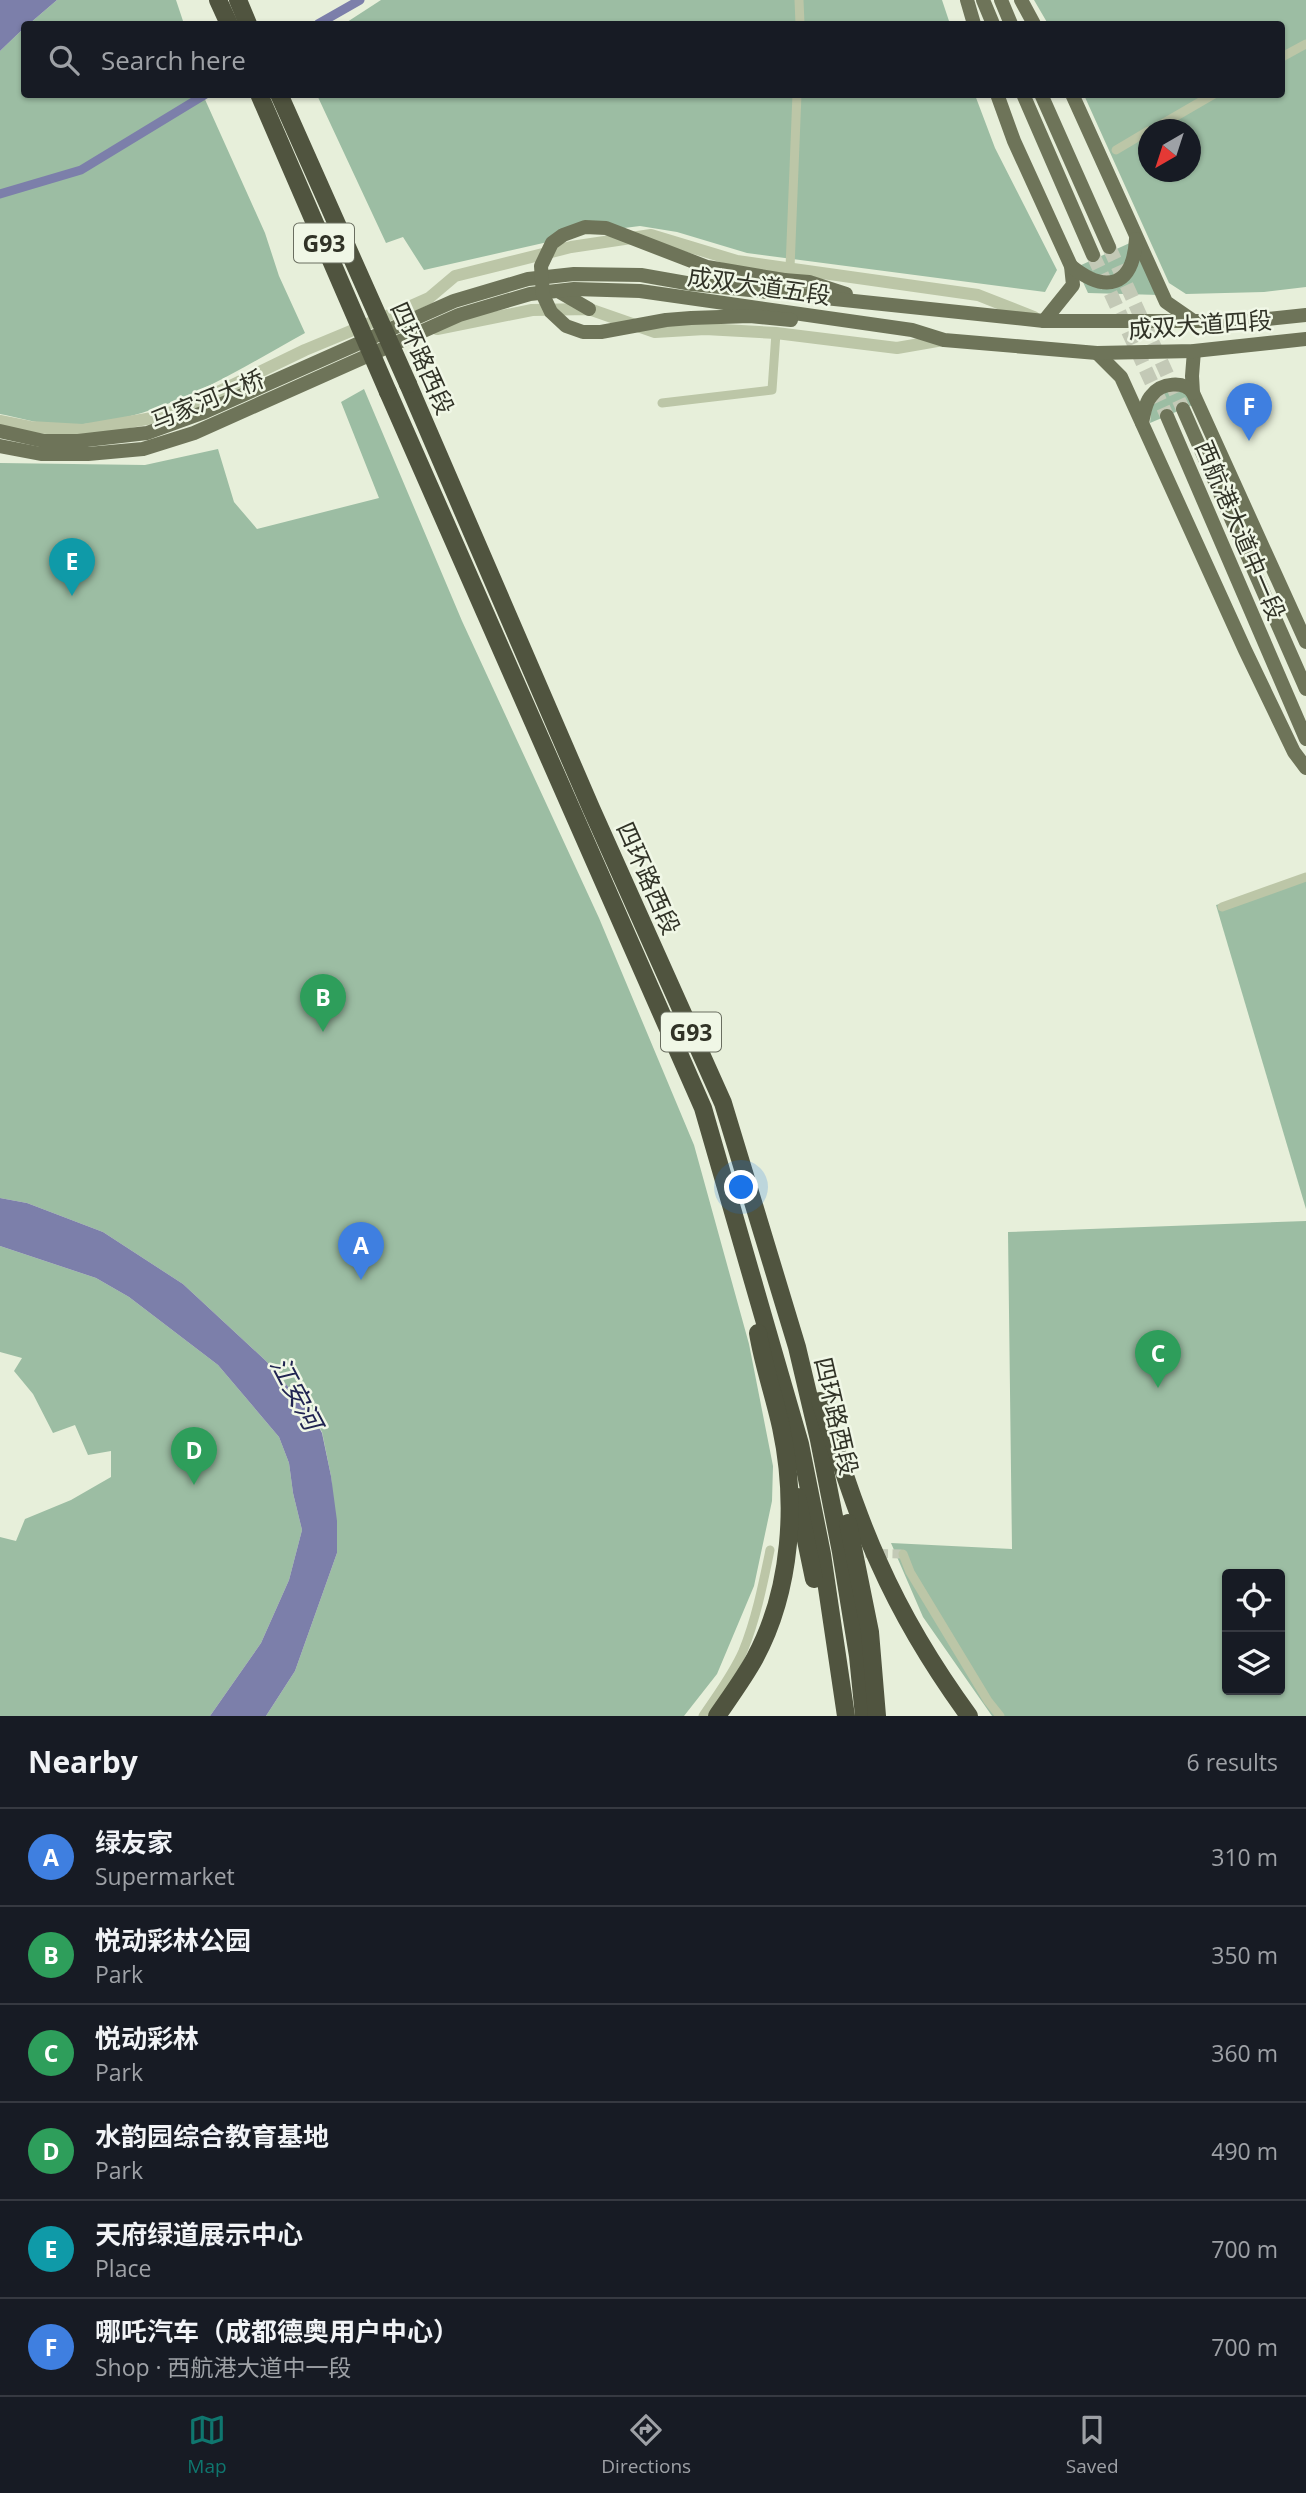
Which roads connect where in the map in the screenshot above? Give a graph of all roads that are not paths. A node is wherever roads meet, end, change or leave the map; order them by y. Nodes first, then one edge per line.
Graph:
1 (218, 0) edge
2 (238, 0) edge
3 (799, 0) edge
4 (967, 0) edge
5 (984, 0) edge
6 (1001, 0) edge
7 (1021, 0) edge
8 (228, 21) edge
9 (247, 21) edge
10 (800, 21) edge
11 (973, 21) edge
12 (992, 21) edge
13 (1010, 21) edge
14 (1032, 21) edge
15 (1306, 44) edge
16 (1285, 55) edge
17 (261, 98) edge
18 (281, 98) edge
19 (797, 98) edge
20 (998, 98) edge
21 (1025, 98) edge
22 (1043, 98) edge
23 (1074, 98) edge
24 (1207, 98) edge
25 (1170, 119) edge
26 (1138, 137) edge
27 (1116, 149) dead end
28 (1136, 235) junction
29 (1109, 247) tunnel mouth
30 (1093, 255) tunnel mouth
31 (1071, 266) junction
32 (787, 274) junction
33 (558, 291) junction
34 (877, 303) junction
35 (589, 309) junction
36 (1306, 315) edge
37 (1098, 320) joint
38 (1044, 321) junction
39 (1193, 321) junction
40 (912, 330) junction
41 (419, 333) junction
42 (776, 333) junction
43 (1306, 339) edge
44 (944, 340) junction
45 (1194, 351) junction
46 (1097, 353) junction
47 (1194, 393) junction
48 (662, 403) dead end
49 (1183, 409) tunnel mouth
50 (1167, 416) tunnel mouth
51 (0, 421) edge
52 (1142, 423) junction
53 (0, 431) edge
54 (0, 446) edge
55 (1306, 642) edge
56 (1306, 689) edge
57 (1306, 740) edge
58 (1306, 768) edge
59 (1306, 877) edge
60 (1222, 907) dead end
61 (744, 1253) junction
62 (797, 1347) junction
63 (821, 1403) junction
64 (782, 1429) junction
65 (770, 1550) dead end
66 (903, 1554) dead end
67 (703, 1716) edge
68 (716, 1716) edge
69 (835, 1716) edge
70 (846, 1716) edge
71 (864, 1716) edge
72 (877, 1716) edge
73 (969, 1716) edge
74 (1000, 1716) edge

1 - 8 highway
2 - 9 highway
3 - 10 street
4 - 11 main road
5 - 12 main road
6 - 13 main road
7 - 14 main road
15 - 16 street
17 - 61 highway, 四环路西段 / G93, bridge
18 - 62 highway, 四环路西段 / G93, bridge
19 - 32 street
20 - 31 main road
21 - 30 main road
22 - 29 main road
23 - 28 main road
24 - 25 street
26 - 27 street
28 - 31 main road
28 - 39 main road
31 - 38 main road
32 - 34 main road
32 - 38 street
32 - 40 main road, bridge
32 - 51 street
33 - 35 main road
33 - 40 main road, 成双大道五段
33 - 41 main road, 成双大道五段
34 - 38 main road, 成双大道五段
34 - 53 main road, 成双大道五段
35 - 41 street
35 - 42 street
36 - 39 main road, 成双大道四段
37 - 38 main road, 成双大道五段
37 - 39 main road, 成双大道四段
40 - 44 main road, 成双大道五段
41 - 54 main road, 马家河大桥
42 - 44 street
42 - 48 street
43 - 45 main road, 成双大道四段
44 - 46 main road, 成双大道五段
45 - 46 main road, 成双大道四段
45 - 47 main road
46 - 52 main road
47 - 52 main road
47 - 55 main road
49 - 56 main road, 西航港大道中一段
50 - 57 main road, 西航港大道中一段
52 - 58 main road
59 - 60 street
61 - 64 highway
61 - 70 highway, 四环路西段 / G93
62 - 63 highway
62 - 71 highway, 四环路西段 / G93
63 - 72 highway
63 - 73 highway
64 - 68 highway
64 - 69 highway
65 - 67 street
66 - 74 street

